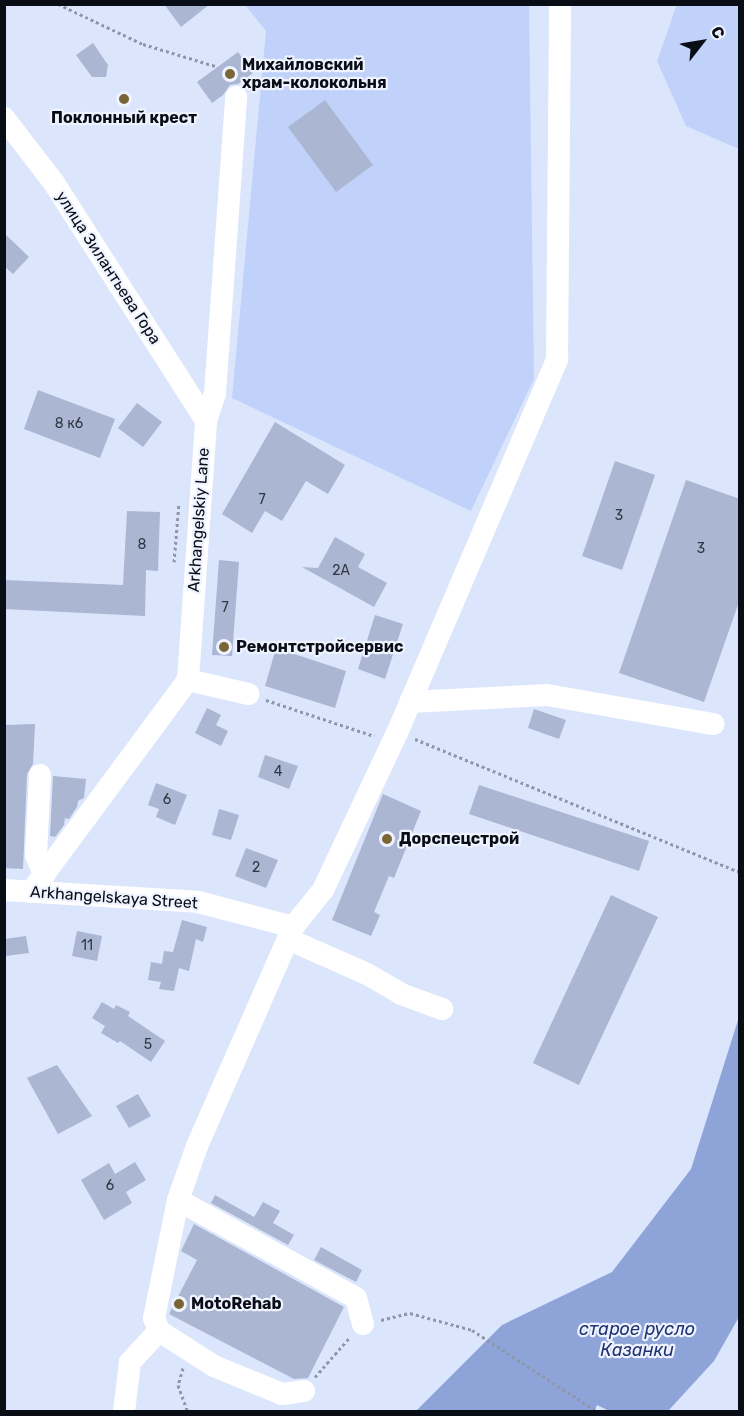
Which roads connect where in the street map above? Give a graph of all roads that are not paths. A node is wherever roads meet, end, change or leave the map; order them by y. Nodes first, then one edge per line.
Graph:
1 (560, 4) edge
2 (236, 97) dead end
3 (4, 118) edge
4 (206, 421) junction
5 (188, 680) junction
6 (248, 694) road end
7 (410, 702) junction
8 (713, 724) dead end
9 (40, 775) dead end
10 (37, 883) junction
11 (4, 890) edge
12 (290, 933) junction
13 (442, 1009) dead end
14 (178, 1200) junction
15 (363, 1324) dead end
16 (159, 1331) junction
17 (304, 1391) dead end
18 (124, 1412) edge

1 - 7 street
2 - 4 street, Arkhangelskiy Lane
3 - 4 street, улица Зилантьева Гора
4 - 5 street, Arkhangelskiy Lane
5 - 6 street
5 - 10 street
7 - 8 street
7 - 12 street
9 - 10 street
10 - 11 street, Arkhangelskaya Street
10 - 12 street, Arkhangelskaya Street
12 - 13 street, Arkhangelskaya Street
12 - 14 street
14 - 15 street
14 - 16 street
16 - 17 street
16 - 18 street

